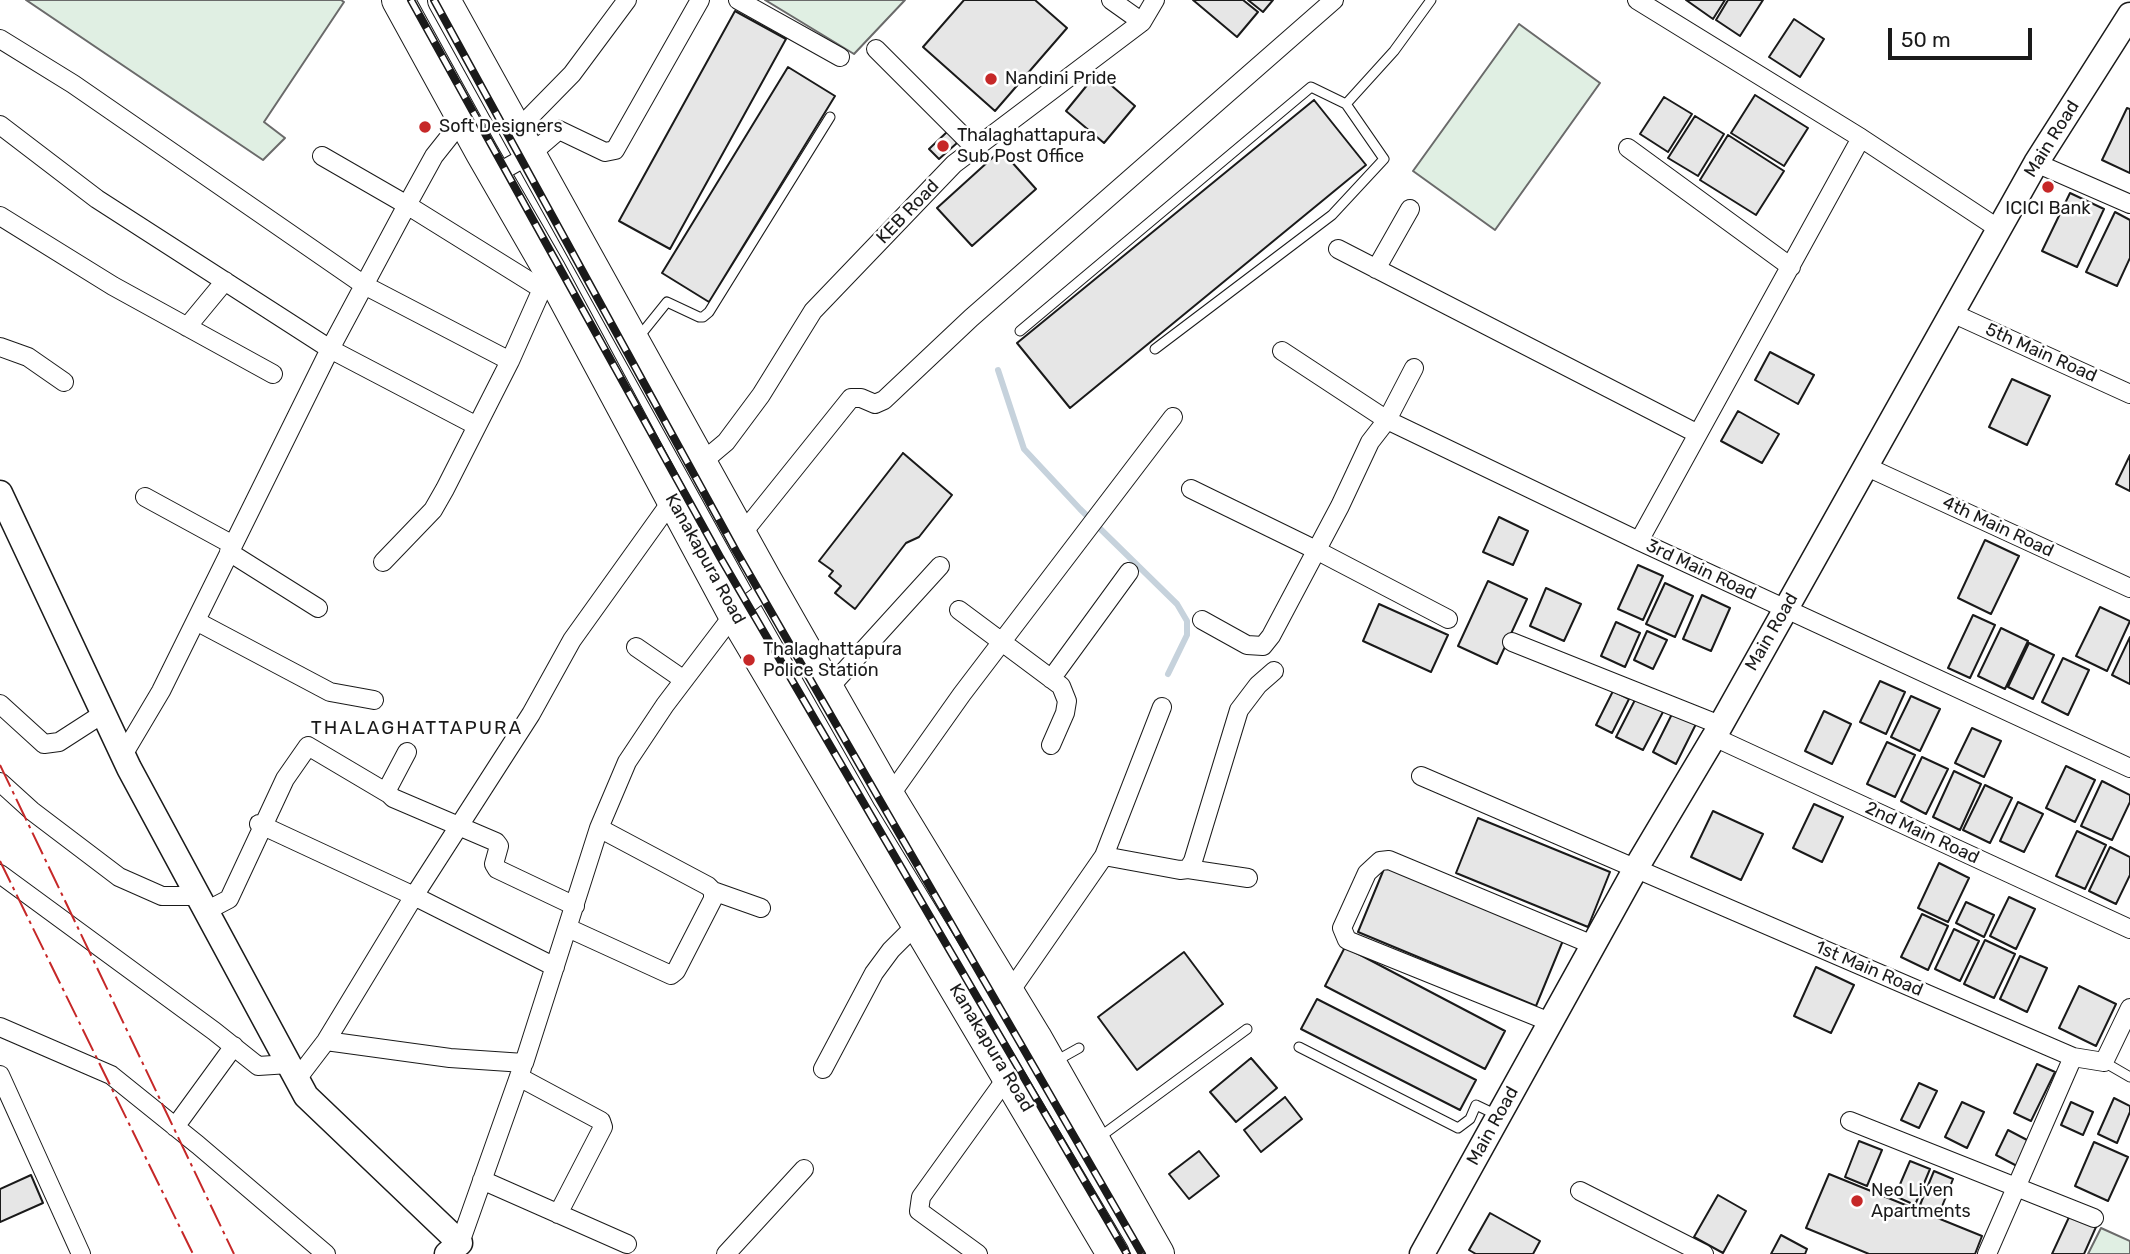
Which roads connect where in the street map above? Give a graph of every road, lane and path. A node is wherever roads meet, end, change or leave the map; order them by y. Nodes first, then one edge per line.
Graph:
1 (398, 0) edge
2 (444, 0) edge
3 (628, 0) edge
4 (701, 0) edge
5 (738, 0) edge
6 (1111, 0) edge
7 (1155, 0) edge
8 (1334, 0) edge
9 (1430, 0) edge
10 (1637, 0) edge
11 (2130, 15) edge
12 (1142, 22) junction
13 (0, 39) edge
14 (876, 49) dead end
15 (840, 57) dead end
16 (1346, 104) junction
17 (830, 117) dead end
18 (466, 122) junction
19 (0, 125) edge
20 (1861, 138) junction
21 (524, 142) junction
22 (975, 148) junction
23 (1628, 148) dead end
24 (322, 156) dead end
25 (2036, 163) junction
26 (494, 175) junction
27 (2130, 204) edge
28 (407, 205) junction
29 (1410, 209) dead end
30 (0, 216) edge
31 (1999, 229) junction
32 (1338, 248) dead end
33 (1791, 267) junction
34 (1376, 269) junction
35 (546, 280) junction
36 (225, 281) junction
37 (364, 285) junction
38 (1952, 313) junction
39 (187, 327) junction
40 (1020, 331) dead end
41 (635, 342) junction
42 (0, 347) edge
43 (330, 349) junction
44 (1155, 349) dead end
45 (1282, 351) dead end
46 (510, 361) junction
47 (1414, 368) dead end
48 (273, 374) dead end
49 (64, 382) dead end
50 (2130, 394) edge
51 (1172, 417) dead end
52 (1387, 420) junction
53 (477, 426) junction
54 (1698, 435) junction
55 (701, 463) junction
56 (1865, 466) junction
57 (1191, 489) dead end
58 (0, 493) edge
59 (145, 497) dead end
60 (673, 499) junction
61 (741, 535) junction
62 (1639, 541) junction
63 (231, 548) junction
64 (1317, 550) junction
65 (383, 562) dead end
66 (940, 566) dead end
67 (1129, 572) dead end
68 (770, 586) junction
69 (2130, 588) edge
70 (318, 608) dead end
71 (1786, 608) junction
72 (959, 610) dead end
73 (734, 614) junction
74 (1448, 619) dead end
75 (1202, 620) dead end
76 (196, 621) junction
77 (1512, 642) dead end
78 (1002, 643) junction
79 (636, 646) dead end
80 (1273, 671) dead end
81 (1051, 679) junction
82 (684, 680) junction
83 (829, 688) junction
84 (374, 700) dead end
85 (0, 704) edge
86 (1162, 707) dead end
87 (104, 713) junction
88 (1717, 731) junction
89 (1051, 745) dead end
90 (407, 752) dead end
91 (123, 755) junction
92 (2130, 768) edge
93 (1422, 776) dead end
94 (0, 782) edge
95 (389, 794) junction
96 (889, 796) junction
97 (261, 826) junction
98 (458, 827) junction
99 (598, 828) junction
100 (1104, 856) junction
101 (1636, 868) junction
102 (1188, 869) junction
103 (0, 874) edge
104 (1248, 878) dead end
105 (713, 891) junction
106 (414, 896) junction
107 (202, 903) junction
108 (575, 906) junction
109 (761, 908) dead end
110 (917, 924) junction
111 (568, 928) junction
112 (2130, 929) edge
113 (1593, 945) junction
114 (555, 967) junction
115 (1009, 993) junction
116 (2130, 1008) edge
117 (1550, 1022) junction
118 (0, 1027) edge
119 (1247, 1029) dead end
120 (326, 1041) junction
121 (234, 1046) junction
122 (1300, 1047) dead end
123 (1079, 1048) dead end
124 (2073, 1057) junction
125 (2104, 1062) junction
126 (1050, 1064) junction
127 (823, 1069) dead end
128 (521, 1070) junction
129 (293, 1072) junction
130 (0, 1075) edge
131 (1008, 1076) junction
132 (2130, 1077) edge
133 (1499, 1116) junction
134 (1850, 1121) dead end
135 (175, 1127) junction
136 (1093, 1142) junction
137 (804, 1169) dead end
138 (482, 1180) junction
139 (2016, 1186) junction
140 (1580, 1191) dead end
141 (558, 1214) junction
142 (2094, 1218) dead end
143 (627, 1244) dead end
144 (457, 1250) edge
145 (1430, 1251) edge
146 (81, 1254) edge
147 (326, 1254) edge
148 (726, 1254) edge
149 (978, 1254) edge
150 (1113, 1254) edge
151 (1158, 1254) edge
152 (1704, 1254) edge
153 (1987, 1254) edge

1 - 18 highway, Kanakapura Road
2 - 21 highway
3 - 21 street
4 - 21 street
5 - 15 street
6 - 12 street
7 - 12 street, KEB Road
8 - 61 street
9 - 16 lane
10 - 20 street
11 - 25 street, Main Road
12 - 22 street, KEB Road
13 - 37 street
14 - 22 street
16 - 40 lane
16 - 44 lane
17 - 41 lane
18 - 26 highway, Kanakapura Road
18 - 28 street
19 - 36 street
20 - 31 street
20 - 33 street
21 - 26 street
21 - 41 highway
22 - 55 street, KEB Road
23 - 33 street
24 - 28 street
25 - 27 street
25 - 31 street, Main Road
26 - 35 highway, Kanakapura Road
28 - 35 street
28 - 37 street
29 - 34 street
30 - 39 street
31 - 38 street, Main Road
32 - 34 street
33 - 54 street
34 - 54 street
35 - 46 street
35 - 60 highway, Kanakapura Road
36 - 39 street
36 - 43 street
37 - 43 street
37 - 46 street
38 - 50 street, 5th Main Road
38 - 56 street, Main Road
39 - 48 street
41 - 55 highway
42 - 49 street
43 - 53 street
43 - 63 street
45 - 52 street, 3rd Main Road
46 - 53 street
47 - 52 street
51 - 78 street
52 - 62 street, 3rd Main Road
52 - 64 street
53 - 65 street
54 - 62 street
55 - 61 highway
56 - 69 street, 4th Main Road
56 - 71 street, Main Road
57 - 64 street
58 - 87 street
59 - 63 street
60 - 73 highway, Kanakapura Road
60 - 98 street
61 - 68 highway
62 - 71 street, 3rd Main Road
63 - 70 street
63 - 76 street
64 - 74 street
64 - 75 street
66 - 83 street
67 - 81 street
68 - 73 street
68 - 83 highway
71 - 88 street, Main Road
71 - 92 street, 3rd Main Road
72 - 78 street
73 - 82 street
73 - 110 highway, Kanakapura Road
76 - 84 street
76 - 91 street
77 - 88 street, 2nd Main Road
78 - 81 street
78 - 96 street
79 - 82 street
80 - 102 street
81 - 89 street
82 - 99 street
83 - 96 highway
85 - 87 street
86 - 100 street
87 - 91 street
88 - 101 street, Main Road
88 - 112 street, 2nd Main Road
90 - 95 street
91 - 107 street
93 - 101 street, 1st Main Road
94 - 107 street
95 - 97 street
95 - 98 street
96 - 115 highway
97 - 106 street
97 - 107 street
98 - 106 street
98 - 108 street
99 - 105 street
99 - 108 street
100 - 102 street
100 - 115 street
101 - 113 street, Main Road
101 - 124 street, 1st Main Road
102 - 104 street
103 - 121 street
105 - 109 street
105 - 111 street
106 - 114 street
106 - 120 street
107 - 129 street
108 - 111 street
110 - 127 street
110 - 131 highway, Kanakapura Road
111 - 114 street
113 - 117 street, Main Road
113 - 117 street
114 - 128 street
115 - 126 highway
116 - 125 street
117 - 133 street, Main Road
118 - 135 street
119 - 136 lane
120 - 128 street
120 - 129 street
121 - 129 street
121 - 135 street
122 - 133 lane
123 - 126 lane
124 - 125 street, 1st Main Road
124 - 139 street
125 - 132 lane
126 - 136 highway
128 - 138 street
128 - 141 street
129 - 144 street
130 - 146 street
131 - 149 street
131 - 150 highway, Kanakapura Road
133 - 145 street, Main Road
134 - 139 street
135 - 147 street
136 - 151 highway
137 - 148 street
138 - 141 street
138 - 144 street
139 - 142 street
139 - 153 street
140 - 152 street
141 - 143 street

